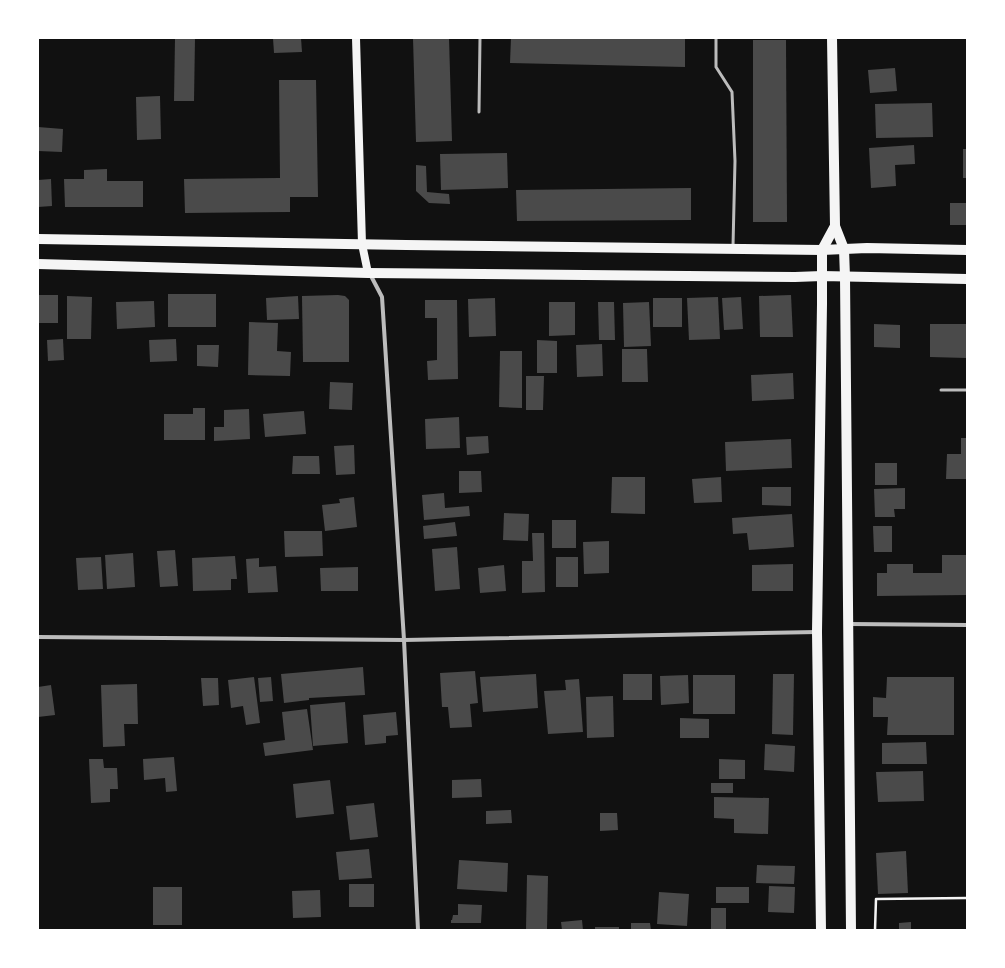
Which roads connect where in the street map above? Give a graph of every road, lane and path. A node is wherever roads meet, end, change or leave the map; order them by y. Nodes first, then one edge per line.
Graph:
1 (356, 38) edge
2 (480, 38) edge
3 (716, 38) edge
4 (832, 38) edge
5 (479, 112) dead end
6 (835, 226) junction
7 (38, 239) edge
8 (362, 244) junction
9 (733, 248) junction
10 (844, 249) junction
11 (822, 250) junction
12 (967, 250) edge
13 (38, 264) edge
14 (368, 272) junction
15 (822, 276) junction
16 (845, 277) junction
17 (967, 279) edge
18 (941, 390) dead end
19 (967, 390) edge
20 (849, 624) junction
21 (967, 624) edge
22 (817, 632) junction
23 (38, 636) edge
24 (404, 640) junction
25 (967, 898) edge
26 (418, 930) edge
27 (821, 930) edge
28 (851, 930) edge
29 (875, 930) edge

1 - 8 main road
2 - 5 lane
3 - 9 lane
4 - 6 main road
6 - 10 main road
6 - 11 main road
7 - 8 main road
8 - 9 main road
8 - 14 main road
9 - 11 main road
10 - 11 main road
10 - 12 main road
10 - 16 main road
11 - 15 main road
13 - 14 main road
14 - 15 main road
14 - 24 street
15 - 16 main road
15 - 22 main road
16 - 17 main road
16 - 20 main road
18 - 19 lane
20 - 21 street
20 - 28 main road
22 - 24 street
22 - 27 main road
23 - 24 street
24 - 26 street
25 - 29 path

